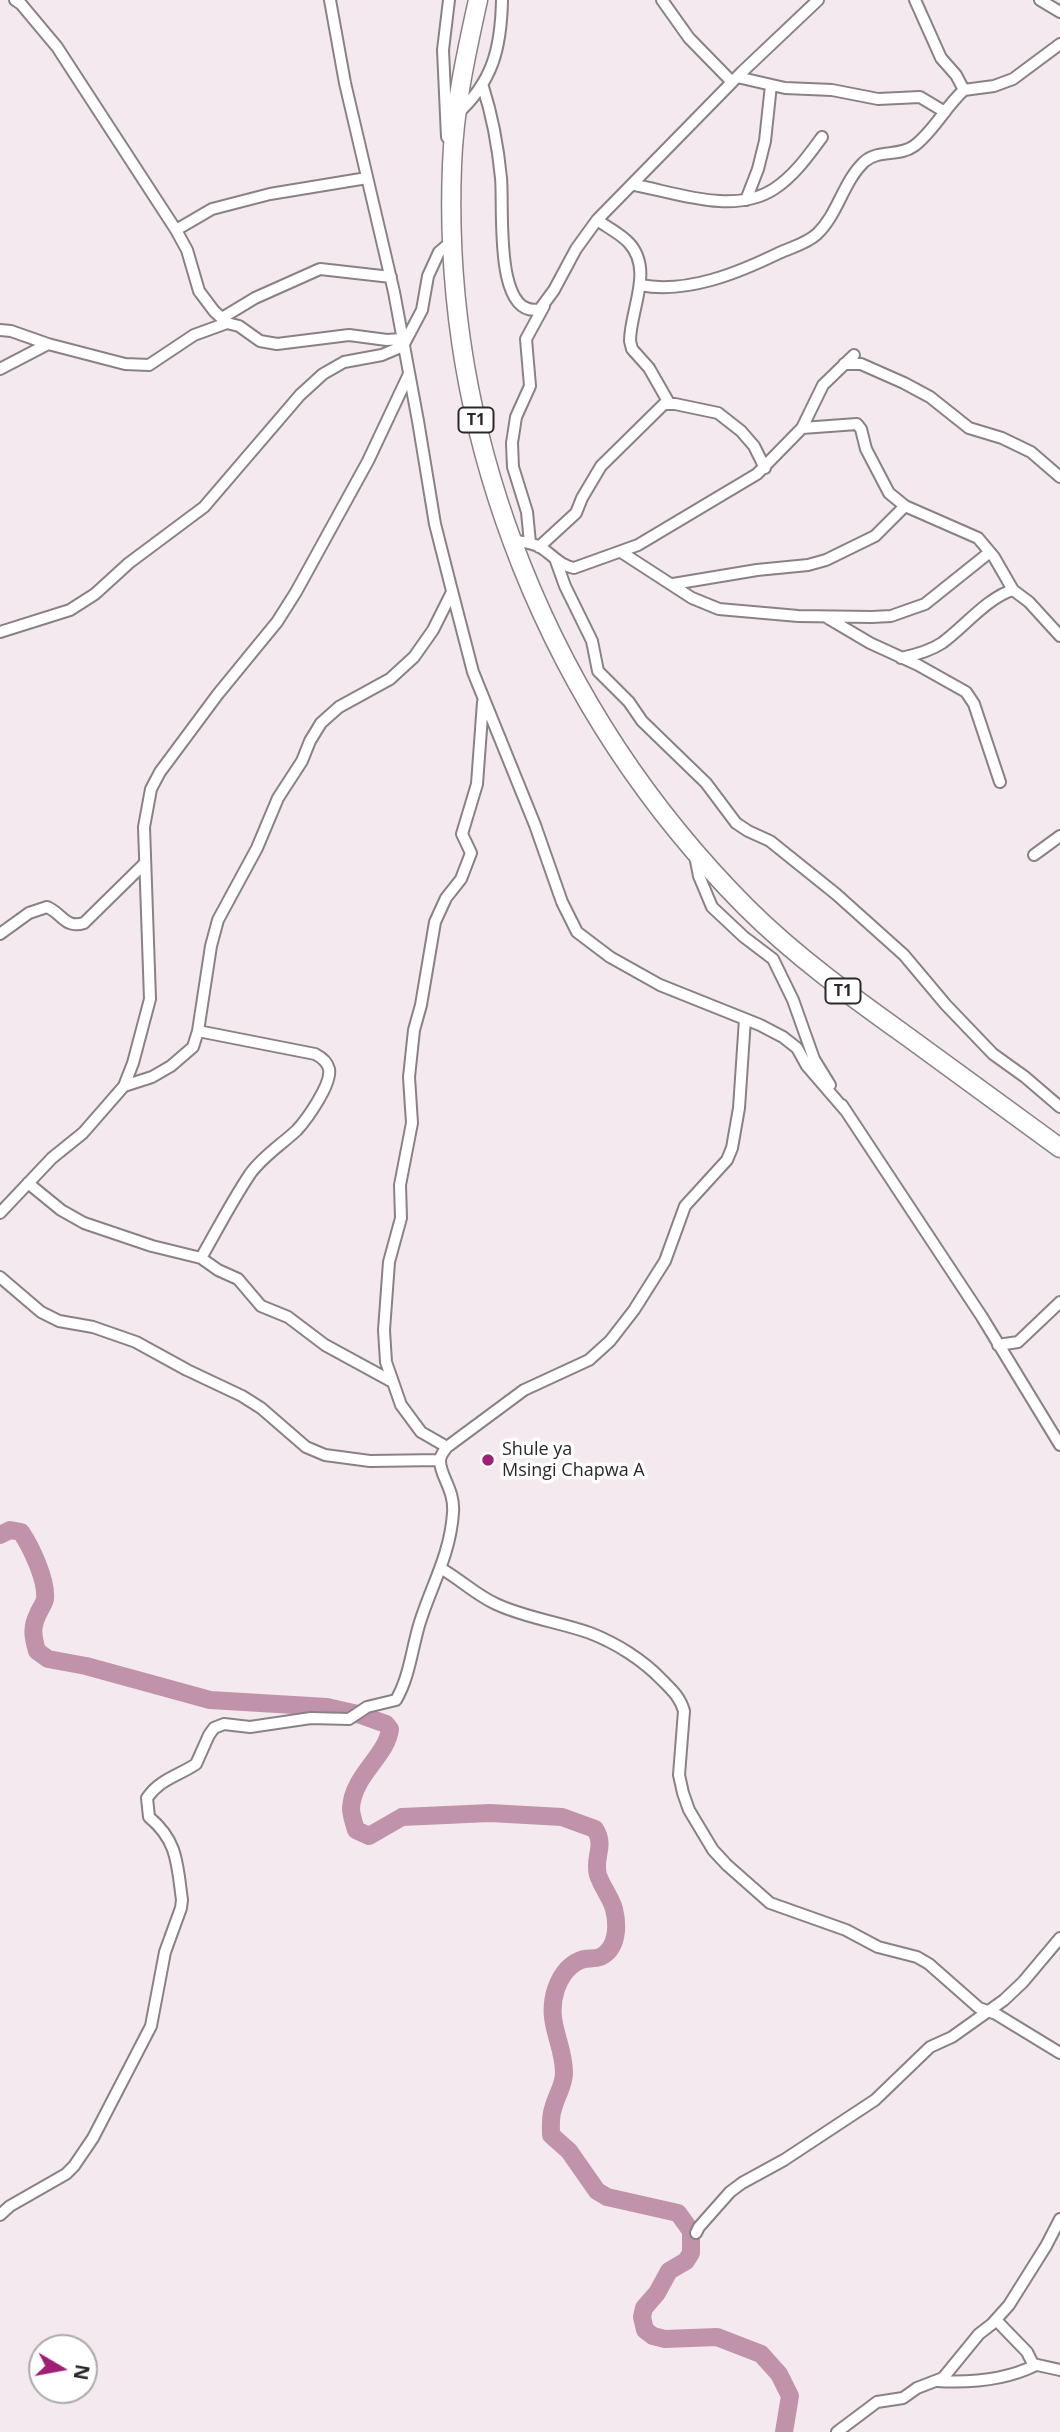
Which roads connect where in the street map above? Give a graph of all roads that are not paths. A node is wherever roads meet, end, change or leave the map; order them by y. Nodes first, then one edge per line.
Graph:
1 (15, 0) edge
2 (330, 0) edge
3 (449, 0) edge
4 (478, 0) edge
5 (502, 0) edge
6 (662, 0) edge
7 (818, 0) edge
8 (915, 0) edge
9 (1040, 0) edge
10 (1060, 12) edge
11 (1060, 44) edge
12 (735, 79) junction
13 (771, 85) junction
14 (483, 87) junction
15 (964, 90) junction
16 (945, 112) junction
17 (456, 115) junction
18 (822, 137) dead end
19 (452, 163) junction
20 (367, 177) junction
21 (635, 185) dead end
22 (746, 200) junction
23 (597, 220) junction
24 (176, 230) junction
25 (452, 241) junction
26 (391, 277) junction
27 (640, 285) junction
28 (545, 304) junction
29 (224, 321) junction
30 (0, 330) edge
31 (402, 343) junction
32 (48, 344) junction
33 (854, 355) dead end
34 (844, 364) junction
35 (0, 369) edge
36 (409, 374) junction
37 (669, 403) junction
38 (802, 428) junction
39 (765, 468) junction
40 (1060, 477) edge
41 (905, 506) junction
42 (527, 543) junction
43 (621, 552) junction
44 (990, 552) junction
45 (556, 561) junction
46 (673, 584) junction
47 (1013, 590) junction
48 (452, 592) junction
49 (824, 616) junction
50 (0, 632) edge
51 (1060, 636) edge
52 (901, 658) junction
53 (483, 700) junction
54 (1000, 782) dead end
55 (1060, 836) edge
56 (694, 848) junction
57 (1034, 855) dead end
58 (144, 864) junction
59 (0, 934) edge
60 (745, 1019) junction
61 (198, 1031) junction
62 (124, 1086) junction
63 (1060, 1107) edge
64 (845, 1110) junction
65 (1060, 1148) edge
66 (28, 1183) junction
67 (0, 1213) edge
68 (201, 1258) junction
69 (0, 1277) edge
70 (1060, 1302) edge
71 (998, 1345) junction
72 (391, 1381) junction
73 (1060, 1445) edge
74 (447, 1447) junction
75 (440, 1460) junction
76 (442, 1569) junction
77 (1060, 1938) edge
78 (988, 2011) junction
79 (1060, 2053) edge
80 (0, 2215) edge
81 (1060, 2219) edge
82 (696, 2233) dead end
83 (996, 2320) junction
84 (1036, 2365) junction
85 (1060, 2370) edge
86 (937, 2381) junction
87 (837, 2432) edge

1 - 24 street
2 - 20 street
3 - 19 street
4 - 17 highway, T1
5 - 14 street
6 - 12 street
7 - 12 street
8 - 15 street
9 - 10 street
11 - 15 street
12 - 13 street
12 - 23 street
13 - 16 street
13 - 22 street
14 - 17 street
14 - 28 street
15 - 16 street
16 - 27 street
17 - 19 highway, T1
18 - 22 street
19 - 25 highway, T1
20 - 24 street
20 - 26 street
21 - 22 street
23 - 27 street
23 - 28 street
24 - 29 street
25 - 31 street
25 - 42 highway, T1
26 - 29 street
26 - 31 street
27 - 37 street
28 - 42 street
29 - 31 street
29 - 32 street
30 - 32 street
31 - 36 street
31 - 50 street
32 - 35 street
33 - 34 street
34 - 38 street
34 - 40 street
36 - 48 street
36 - 58 street
37 - 39 street
37 - 42 street
38 - 39 street
38 - 41 street
39 - 43 street
41 - 44 street
41 - 46 street
42 - 45 street
42 - 56 highway, T1
43 - 45 street
43 - 46 street
44 - 47 street
44 - 49 street
45 - 63 street
46 - 49 street
47 - 51 street
47 - 52 street
48 - 53 street
48 - 61 street
49 - 52 street
52 - 54 street
53 - 60 street
53 - 72 street
55 - 57 street
56 - 64 street
56 - 65 highway, T1
58 - 59 street
58 - 62 street
60 - 64 street
60 - 74 street
61 - 62 street
61 - 68 street
62 - 66 street
64 - 71 street
66 - 67 street
66 - 68 street
68 - 72 street
69 - 75 street
70 - 71 street
71 - 73 street
72 - 74 street
74 - 75 street
75 - 76 street
76 - 78 street
76 - 80 street
77 - 78 street
78 - 79 street
78 - 82 street
81 - 83 street
83 - 84 street
83 - 86 street
84 - 85 street
84 - 86 street
86 - 87 street

